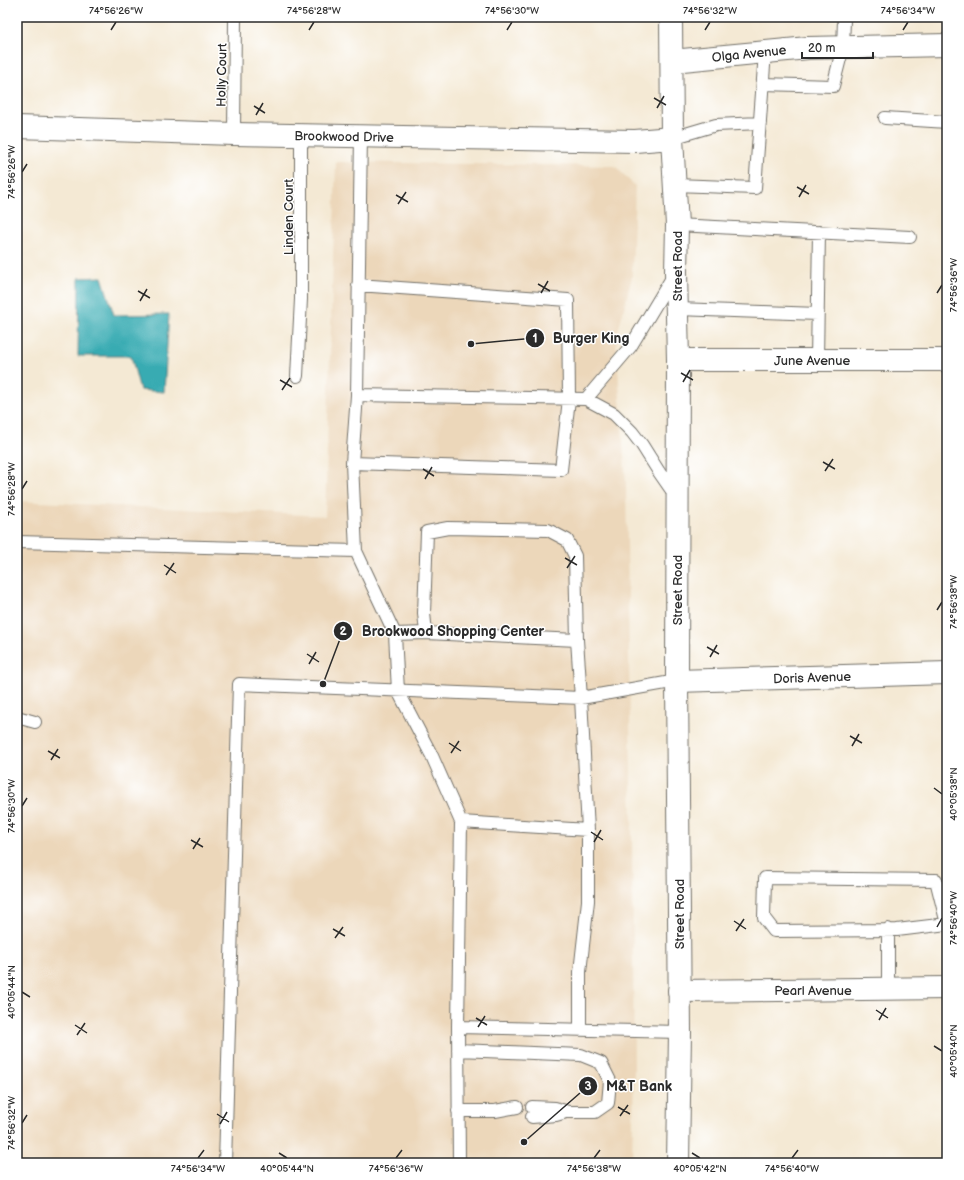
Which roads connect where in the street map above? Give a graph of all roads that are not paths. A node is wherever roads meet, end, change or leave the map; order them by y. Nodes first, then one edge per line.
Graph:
1 (235, 17) edge
2 (671, 17) edge
3 (842, 17) edge
4 (947, 45) edge
5 (843, 47) junction
6 (765, 52) junction
7 (672, 61) junction
8 (763, 84) junction
9 (885, 118) dead end
10 (947, 122) edge
11 (760, 123) junction
12 (17, 127) edge
13 (234, 134) junction
14 (301, 135) junction
15 (361, 136) junction
16 (672, 138) junction
17 (675, 185) junction
18 (677, 225) junction
19 (819, 232) junction
20 (910, 237) dead end
21 (676, 272) junction
22 (358, 285) junction
23 (677, 308) junction
24 (818, 314) junction
25 (678, 360) junction
26 (817, 360) junction
27 (947, 360) edge
28 (298, 376) dead end
29 (357, 396) junction
30 (569, 399) junction
31 (586, 399) junction
32 (352, 463) junction
33 (678, 498) junction
34 (17, 542) edge
35 (356, 551) junction
36 (426, 633) junction
37 (395, 634) junction
38 (577, 640) junction
39 (947, 673) edge
40 (677, 681) junction
41 (398, 692) junction
42 (581, 698) junction
43 (17, 717) edge
44 (35, 722) dead end
45 (461, 822) junction
46 (588, 830) junction
47 (947, 924) edge
48 (888, 929) junction
49 (947, 988) edge
50 (888, 989) junction
51 (679, 991) junction
52 (458, 1028) junction
53 (580, 1030) junction
54 (680, 1032) junction
55 (458, 1050) junction
56 (458, 1111) junction
57 (517, 1112) dead end
58 (532, 1112) dead end
59 (225, 1163) edge
60 (459, 1163) edge
61 (678, 1163) edge

1 - 13 lane, Holly Court
2 - 7 street, Street Road
3 - 5 lane
4 - 5 street, Olga Avenue
5 - 6 street, Olga Avenue
5 - 8 lane
6 - 7 street, Olga Avenue
6 - 8 lane
7 - 16 street, Street Road
8 - 11 lane
9 - 10 lane
11 - 16 lane
11 - 17 lane
12 - 13 street, Brookwood Drive
13 - 14 street, Brookwood Drive
14 - 15 street, Brookwood Drive
14 - 28 lane, Linden Court
15 - 16 street, Brookwood Drive
15 - 22 lane
16 - 17 street, Street Road
17 - 18 street, Street Road
18 - 19 lane
18 - 21 street, Street Road
19 - 20 lane
19 - 24 lane
21 - 23 street, Street Road
21 - 31 lane
22 - 29 lane
22 - 30 lane
23 - 24 lane
23 - 25 street, Street Road
24 - 26 lane
25 - 26 street, June Avenue
25 - 33 street, Street Road
26 - 27 street, June Avenue
29 - 30 lane
29 - 32 lane
30 - 31 lane
30 - 32 lane
31 - 33 lane
32 - 35 lane
33 - 40 street, Street Road
34 - 35 lane
35 - 37 lane
36 - 37 lane
36 - 38 lane
36 - 38 lane
37 - 41 lane
38 - 42 lane
39 - 40 street, Doris Avenue
40 - 42 lane
40 - 51 street, Street Road
41 - 42 lane
41 - 45 lane
41 - 59 lane
42 - 46 lane
43 - 44 lane
45 - 46 lane
45 - 52 lane
46 - 53 lane
47 - 48 lane
47 - 48 lane
48 - 50 lane
49 - 50 street, Pearl Avenue
50 - 51 street, Pearl Avenue
51 - 54 street, Street Road
52 - 53 lane
52 - 55 lane
53 - 54 lane
54 - 61 street, Street Road
55 - 56 lane
55 - 58 lane
56 - 57 lane
56 - 60 lane

